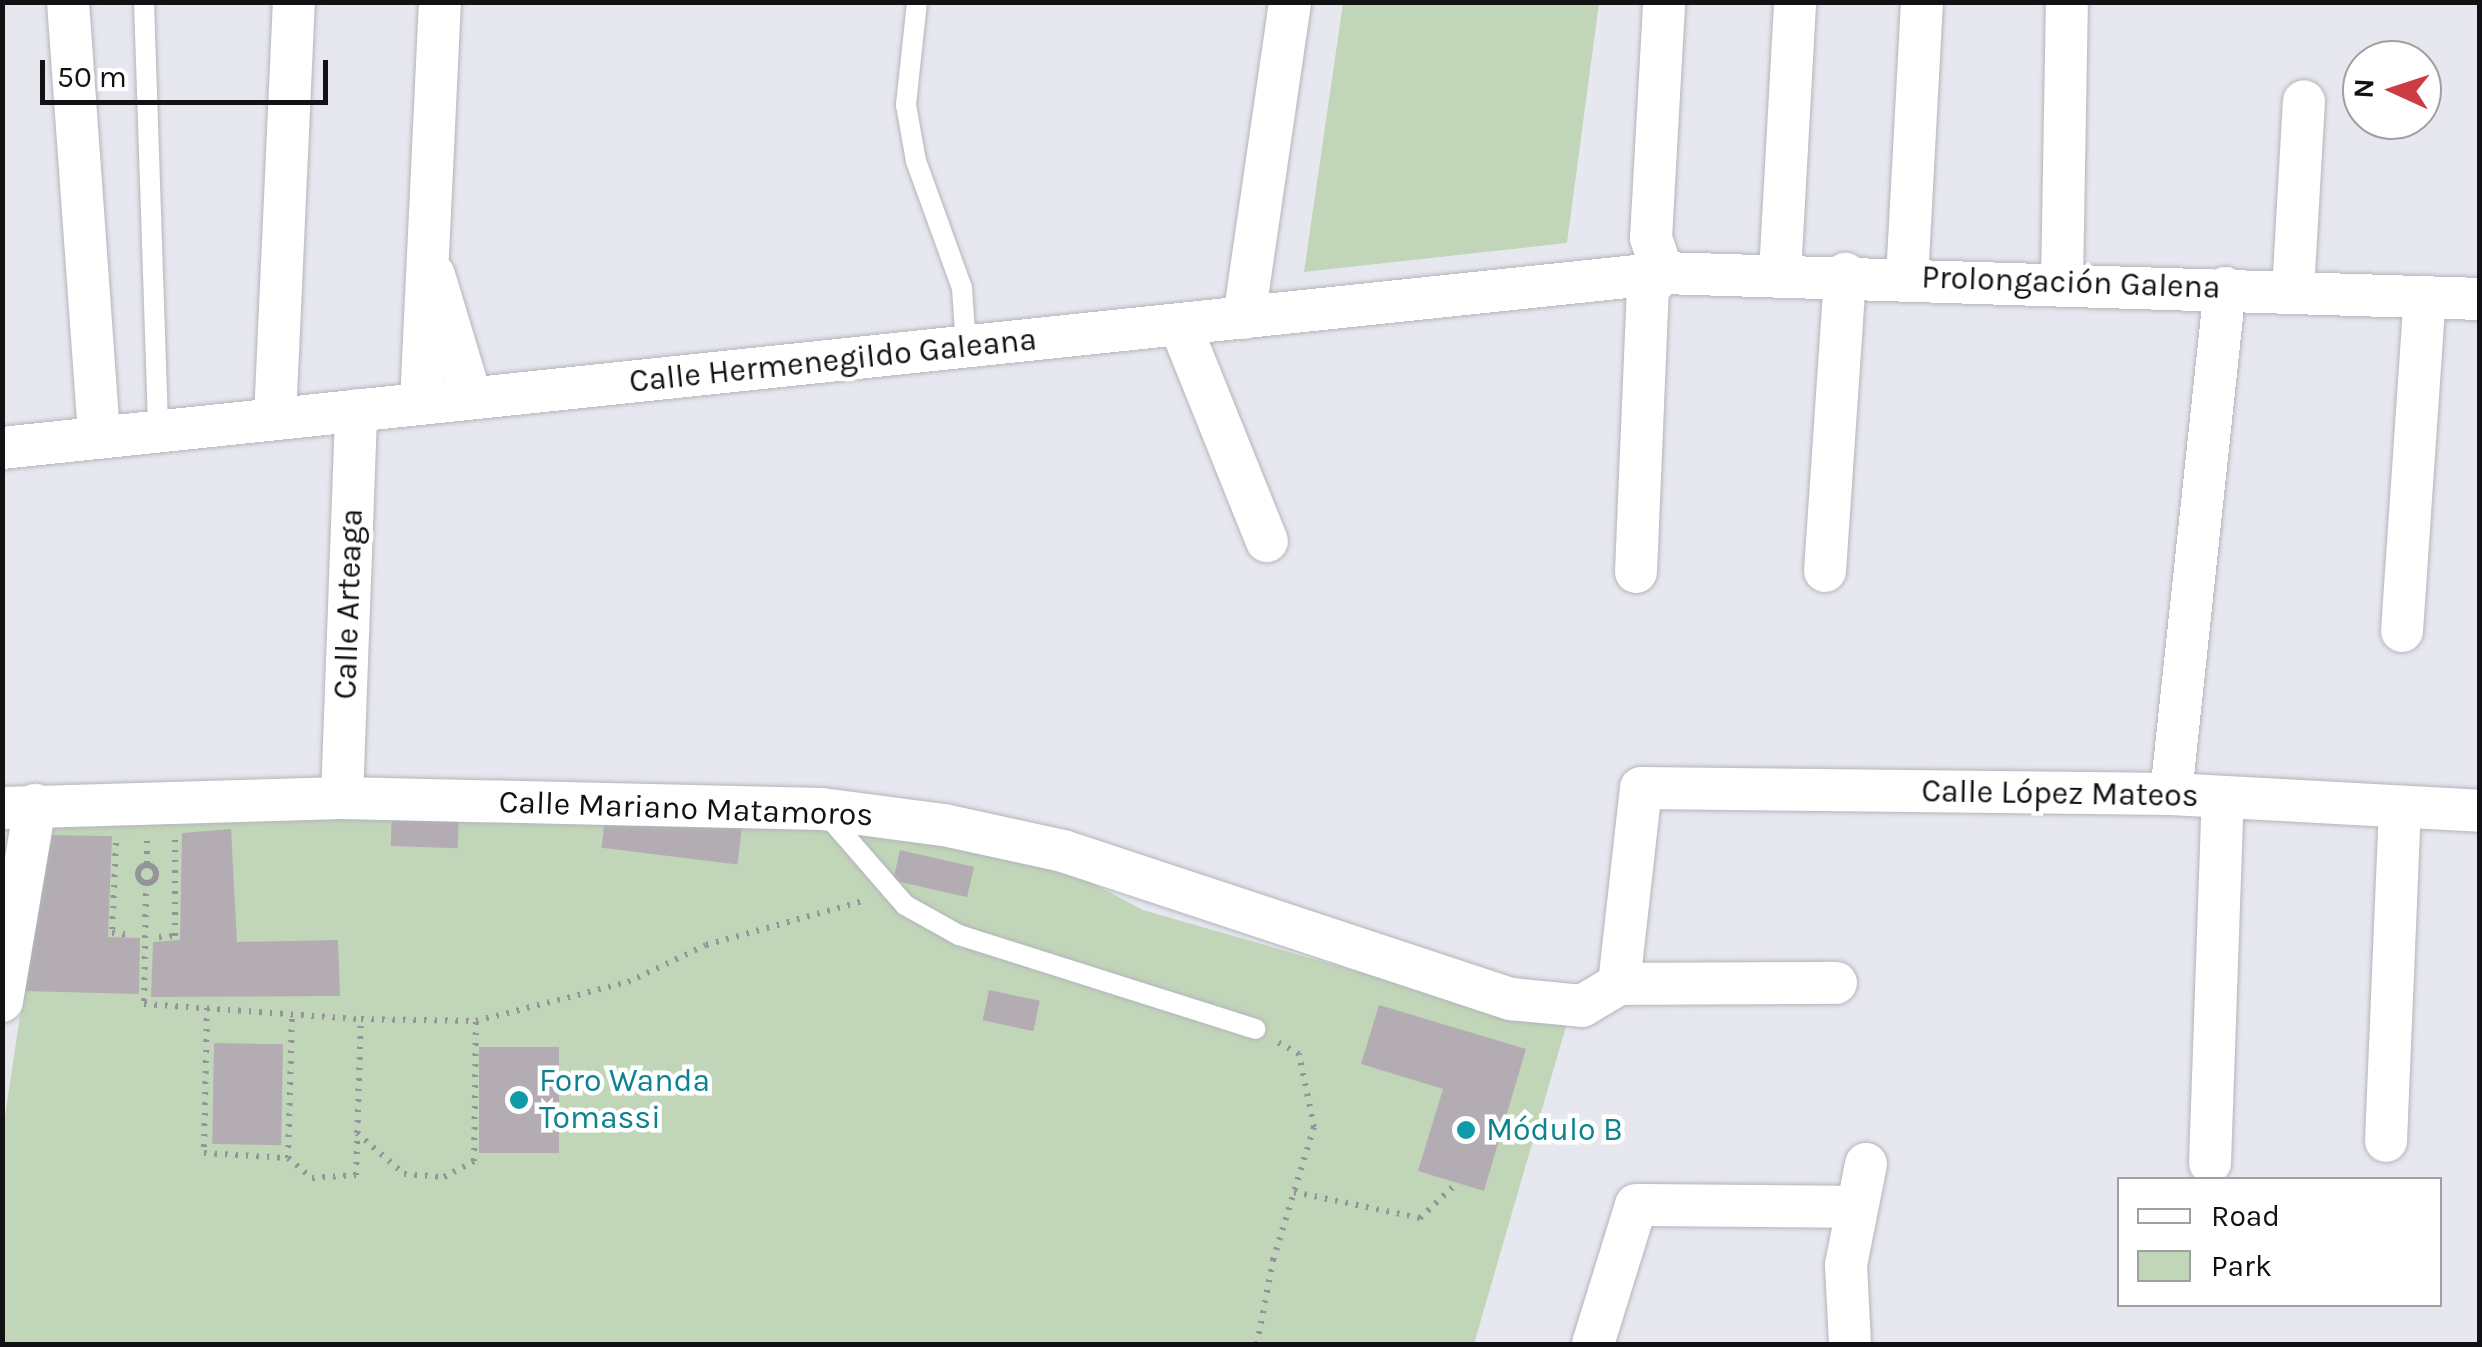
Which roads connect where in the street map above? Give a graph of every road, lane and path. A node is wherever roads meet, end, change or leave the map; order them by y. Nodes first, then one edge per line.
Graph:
1 (68, 2) edge
2 (144, 2) edge
3 (294, 2) edge
4 (440, 2) edge
5 (917, 2) edge
6 (1290, 2) edge
7 (1664, 2) edge
8 (1795, 2) edge
9 (1922, 2) edge
10 (2068, 2) edge
11 (2304, 101) dead end
12 (429, 261) junction
13 (1663, 273) junction
14 (1780, 273) junction
15 (1845, 274) junction
16 (1907, 279) junction
17 (2062, 283) junction
18 (2226, 288) junction
19 (2293, 291) junction
20 (2425, 297) junction
21 (2480, 299) edge
22 (1244, 318) junction
23 (1180, 324) junction
24 (966, 348) junction
25 (471, 398) junction
26 (420, 403) junction
27 (356, 410) junction
28 (276, 418) junction
29 (158, 431) junction
30 (99, 438) junction
31 (2, 448) edge
32 (1268, 541) dead end
33 (1826, 571) dead end
34 (1636, 572) dead end
35 (2402, 631) dead end
36 (2172, 794) junction
37 (342, 798) junction
38 (2223, 798) junction
39 (19, 806) edge
40 (822, 809) junction
41 (2400, 809) junction
42 (2480, 811) edge
43 (170, 827) dead end
44 (119, 832) dead end
45 (146, 883) dead end
46 (895, 892) junction
47 (130, 935) dead end
48 (160, 937) dead end
49 (1836, 983) dead end
50 (1618, 984) junction
51 (2, 1002) edge
52 (208, 1008) junction
53 (292, 1012) junction
54 (361, 1018) junction
55 (476, 1021) junction
56 (1254, 1029) joint
57 (357, 1133) junction
58 (2386, 1141) dead end
59 (288, 1158) junction
60 (2210, 1163) dead end
61 (1866, 1164) dead end
62 (1457, 1183) dead end
63 (1294, 1192) junction
64 (1854, 1207) junction
65 (1257, 1344) edge
66 (1592, 1344) edge
67 (1850, 1344) edge

1 - 30 street
2 - 29 lane
3 - 28 street
4 - 12 street
5 - 24 lane
6 - 22 street
7 - 13 street
8 - 14 street
9 - 16 street
10 - 17 street
11 - 19 street
12 - 25 street
12 - 26 street
13 - 14 street, Prolongación Galena
13 - 22 street, Calle Hermenegildo Galeana
13 - 34 street
14 - 15 street, Prolongación Galena
15 - 16 street, Prolongación Galena
15 - 33 street
16 - 17 street, Prolongación Galena
17 - 18 street, Prolongación Galena
18 - 19 street, Prolongación Galena
18 - 36 street
19 - 20 street, Prolongación Galena
20 - 21 street, Prolongación Galena
20 - 35 street
22 - 23 street, Calle Hermenegildo Galeana
23 - 24 street, Calle Hermenegildo Galeana
23 - 32 street
24 - 25 street, Calle Hermenegildo Galeana
25 - 26 street, Calle Hermenegildo Galeana
26 - 27 street, Calle Hermenegildo Galeana
27 - 28 street, Calle Hermenegildo Galeana
27 - 37 street, Calle Arteaga
28 - 29 street, Calle Hermenegildo Galeana
29 - 30 street, Calle Hermenegildo Galeana
30 - 31 street, Calle Hermenegildo Galeana
36 - 38 street, Calle López Mateos
36 - 50 street, Calle López Mateos
37 - 39 street, Calle Mariano Matamoros
37 - 40 street, Calle Mariano Matamoros
38 - 41 street, Calle López Mateos
38 - 60 street
39 - 51 street
40 - 46 lane
40 - 50 street, Calle Mariano Matamoros
41 - 42 street, Calle López Mateos
41 - 58 street
43 - 48 path
44 - 47 path
45 - 52 path
46 - 55 path
46 - 56 lane
49 - 50 street
52 - 53 path
52 - 59 path
53 - 54 path
53 - 59 path
54 - 55 path
54 - 57 path
55 - 57 path
56 - 63 path
57 - 59 path
61 - 64 street
62 - 63 path
63 - 65 path
64 - 66 street
64 - 67 street

